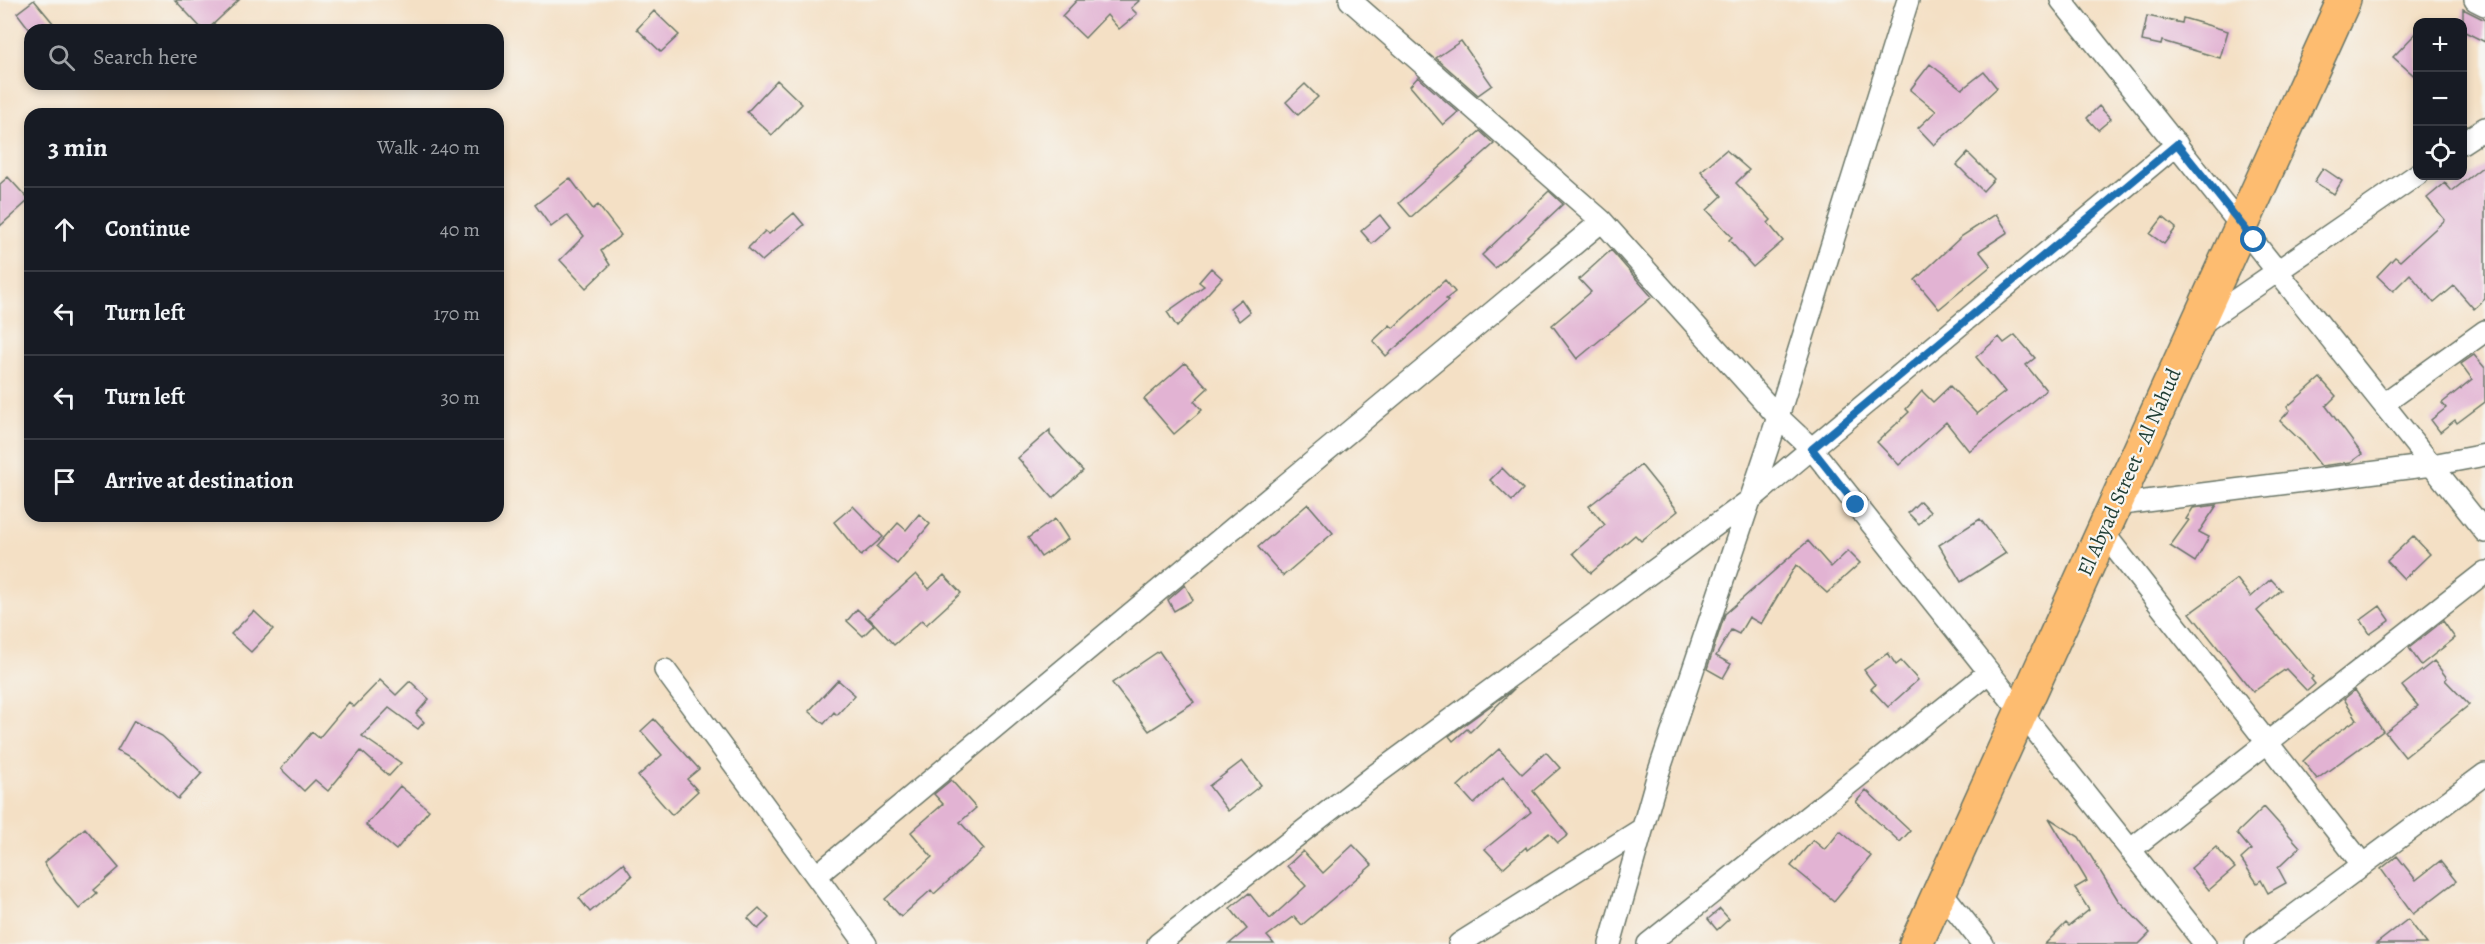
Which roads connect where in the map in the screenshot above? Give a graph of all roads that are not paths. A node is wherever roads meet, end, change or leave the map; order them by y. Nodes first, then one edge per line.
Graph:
1 (1350, 0) edge
2 (2061, 0) edge
3 (2344, 0) edge
4 (2475, 0) edge
5 (1904, 3) edge
6 (2485, 5) edge
7 (2485, 128) edge
8 (2467, 140) edge
9 (2177, 144) junction
10 (2413, 177) edge
11 (1602, 221) junction
12 (2242, 225) junction
13 (2278, 271) junction
14 (2195, 328) junction
15 (2485, 331) edge
16 (2383, 404) junction
17 (1778, 417) junction
18 (1812, 449) junction
19 (2485, 455) edge
20 (2432, 465) junction
21 (1750, 500) junction
22 (2108, 518) junction
23 (2485, 532) edge
24 (2485, 572) edge
25 (664, 670) dead end
26 (1988, 673) junction
27 (2020, 713) junction
28 (2267, 743) junction
29 (2485, 774) edge
30 (1642, 829) junction
31 (2130, 850) junction
32 (2363, 865) junction
33 (816, 876) junction
34 (1940, 890) junction
35 (866, 944) edge
36 (1158, 944) edge
37 (1459, 944) edge
38 (1610, 944) edge
39 (1648, 944) edge
40 (1916, 944) edge
41 (1983, 944) edge
42 (2205, 944) edge
43 (2256, 944) edge

1 - 11 street
2 - 9 street
3 - 12 highway, El Abyad Street - Al Nahud
4 - 6 street
5 - 17 street
7 - 8 street
9 - 12 street
9 - 18 street
10 - 13 street
11 - 17 street
11 - 33 street
12 - 13 street
12 - 14 highway, El Abyad Street - Al Nahud
13 - 14 street
13 - 16 street
14 - 22 highway, El Abyad Street - Al Nahud
15 - 16 street
16 - 20 street
17 - 18 street
17 - 21 street
18 - 21 street
18 - 26 street
19 - 20 street
20 - 22 street
20 - 23 street
21 - 30 street
21 - 36 street
22 - 27 highway, El Abyad Street - Al Nahud
22 - 28 street
24 - 28 street
25 - 33 street
26 - 27 street
26 - 39 street
27 - 31 street
27 - 34 highway, El Abyad Street - Al Nahud
28 - 31 street
28 - 32 street
29 - 32 street
30 - 37 street
30 - 38 street
31 - 42 street
32 - 43 street
33 - 35 street
34 - 40 highway, El Abyad Street - Al Nahud
34 - 41 street

